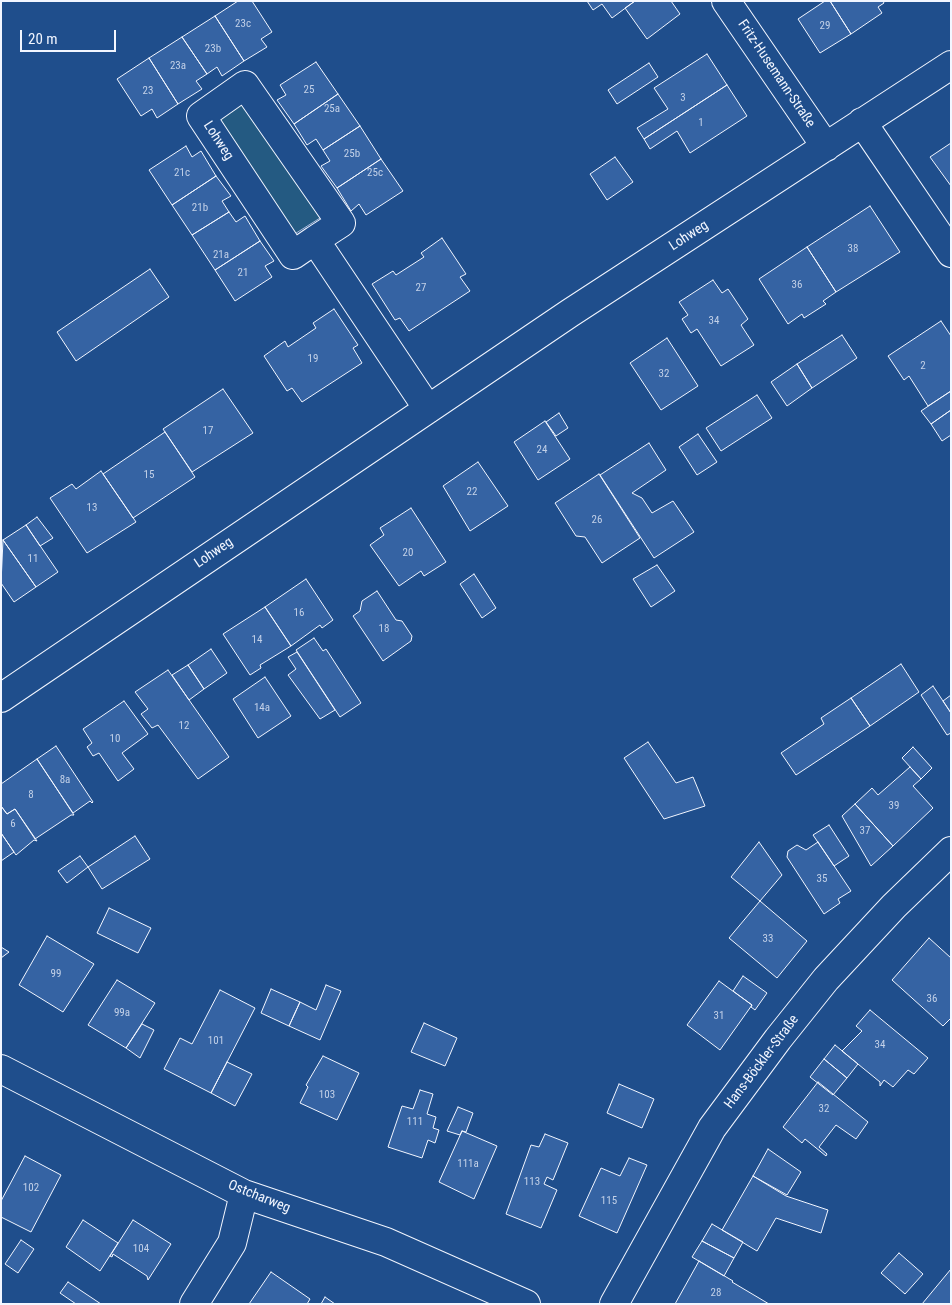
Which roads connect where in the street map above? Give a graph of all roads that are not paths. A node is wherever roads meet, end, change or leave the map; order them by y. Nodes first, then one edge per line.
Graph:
1 (726, 1) edge
2 (951, 65) edge
3 (862, 122) junction
4 (826, 147) junction
5 (315, 240) junction
6 (951, 253) edge
7 (428, 409) junction
8 (1, 698) edge
9 (951, 850) edge
10 (1, 1069) edge
11 (244, 1194) junction
12 (194, 1304) edge
13 (526, 1304) edge
14 (614, 1304) edge

1 - 4 street, Fritz-Husemann-Straße
2 - 3 street, Lohweg
3 - 4 street, Lohweg
3 - 6 street
4 - 7 street, Lohweg
5 - 5 street, Lohweg
5 - 7 street
7 - 8 street, Lohweg
9 - 14 street, Hans-Böckler-Straße
10 - 11 street, Ostcharweg
11 - 12 street
11 - 13 street, Ostcharweg

